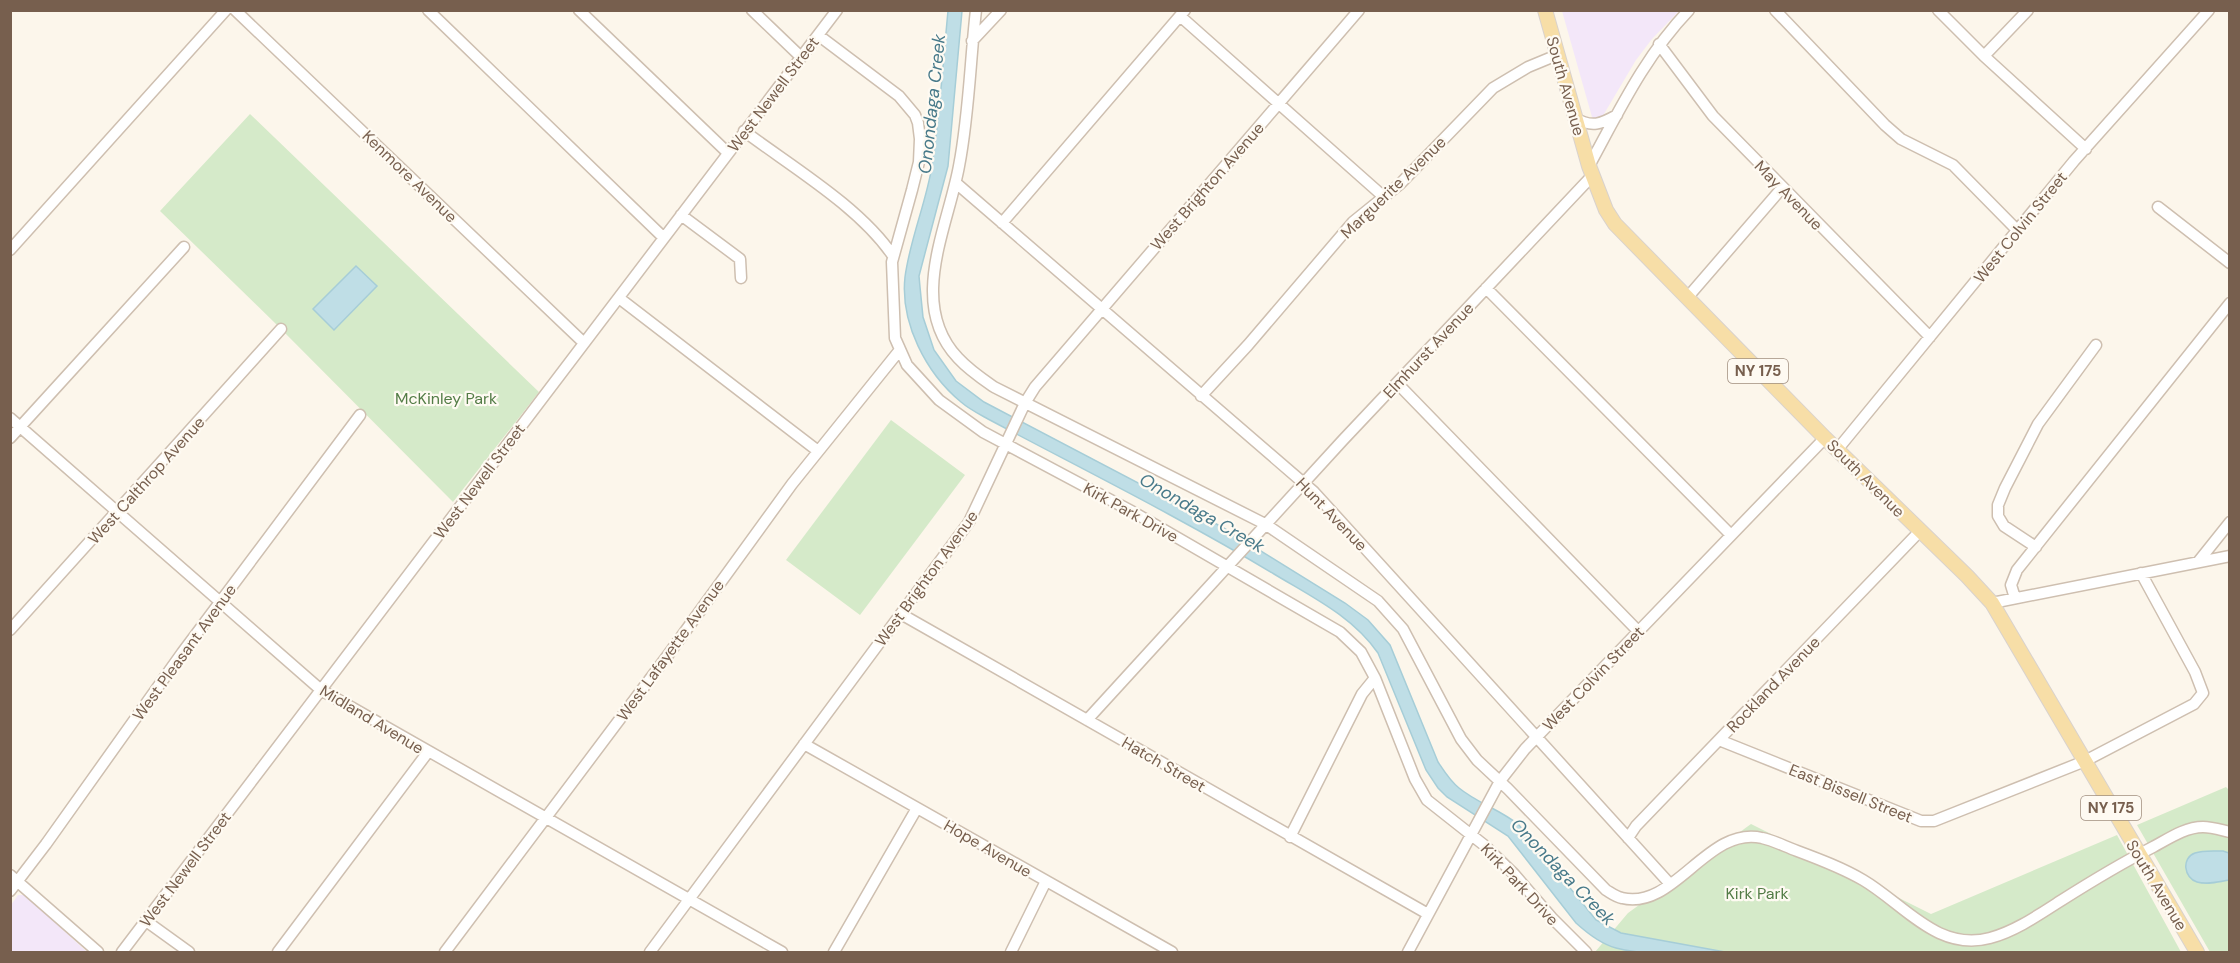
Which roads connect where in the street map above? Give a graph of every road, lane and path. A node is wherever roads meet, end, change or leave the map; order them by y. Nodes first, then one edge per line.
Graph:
1 (226, 10) edge
2 (235, 10) edge
3 (428, 10) edge
4 (579, 10) edge
5 (752, 10) edge
6 (837, 10) edge
7 (976, 10) edge
8 (1001, 10) edge
9 (1359, 10) edge
10 (1545, 10) edge
11 (1689, 10) edge
12 (1775, 10) edge
13 (1938, 10) edge
14 (2028, 10) edge
15 (2209, 10) edge
16 (1182, 13) edge
17 (818, 35) junction
18 (972, 41) junction
19 (1659, 44) junction
20 (1557, 55) junction
21 (1984, 56) junction
22 (801, 57) junction
23 (1279, 103) junction
24 (1617, 114) junction
25 (1575, 118) junction
26 (744, 131) junction
27 (2085, 149) junction
28 (728, 153) junction
29 (1591, 171) junction
30 (956, 183) junction
31 (1782, 188) junction
32 (1384, 196) junction
33 (2158, 207) dead end
34 (681, 215) junction
35 (1002, 223) junction
36 (2017, 231) junction
37 (664, 238) junction
38 (184, 247) dead end
39 (10, 250) edge
40 (893, 256) junction
41 (2229, 263) edge
42 (741, 278) dead end
43 (1486, 288) junction
44 (619, 298) junction
45 (1687, 298) junction
46 (2229, 303) edge
47 (1101, 309) junction
48 (280, 329) dead end
49 (1930, 337) junction
50 (584, 343) junction
51 (2096, 345) dead end
52 (899, 351) junction
53 (1396, 383) junction
54 (1201, 396) junction
55 (1024, 403) junction
56 (360, 415) dead end
57 (10, 418) edge
58 (21, 427) junction
59 (10, 438) edge
60 (1825, 438) junction
61 (1007, 441) junction
62 (1837, 450) junction
63 (818, 451) junction
64 (1304, 484) junction
65 (117, 511) junction
66 (2229, 522) edge
67 (1265, 524) junction
68 (1920, 531) junction
69 (1731, 535) junction
70 (2036, 547) junction
71 (2229, 556) edge
72 (2198, 562) junction
73 (1227, 567) junction
74 (2141, 573) junction
75 (2015, 598) junction
76 (220, 603) junction
77 (1992, 603) junction
78 (901, 614) junction
79 (10, 630) edge
80 (1638, 631) junction
81 (1375, 678) junction
82 (321, 690) junction
83 (1087, 720) junction
84 (1537, 737) junction
85 (1719, 740) junction
86 (804, 744) junction
87 (428, 752) junction
88 (2085, 761) junction
89 (1500, 782) junction
90 (917, 808) junction
91 (545, 818) junction
92 (2229, 832) edge
93 (1472, 835) junction
94 (1290, 837) junction
95 (1628, 838) junction
96 (2138, 854) junction
97 (1046, 881) junction
98 (13, 883) edge
99 (1670, 884) junction
100 (689, 899) junction
101 (1428, 914) junction
102 (147, 921) junction
103 (98, 952) edge
104 (122, 952) edge
105 (189, 952) edge
106 (278, 952) edge
107 (445, 952) edge
108 (650, 952) edge
109 (782, 952) edge
110 (834, 952) edge
111 (1011, 952) edge
112 (1172, 952) edge
113 (1408, 952) edge
114 (1586, 952) edge
115 (2197, 952) edge

1 - 39 street
2 - 50 street, Kenmore Avenue
3 - 37 street
4 - 28 street
5 - 22 street
6 - 17 street, West Newell Street
7 - 18 street
8 - 18 street
9 - 23 street, West Brighton Avenue
10 - 20 main road, South Avenue / NY 175
11 - 19 street, Elmhurst Avenue
12 - 36 street
13 - 21 street
14 - 21 street
15 - 27 street, West Colvin Street
16 - 23 street
16 - 35 street
17 - 22 street, West Newell Street
17 - 40 street, Kirk Park Drive
18 - 30 street
19 - 24 street, Elmhurst Avenue
19 - 31 street, May Avenue
20 - 25 main road, South Avenue / NY 175
20 - 32 street, Marguerite Avenue
21 - 27 street
22 - 26 street, West Newell Street
23 - 32 street
23 - 47 street, West Brighton Avenue
24 - 25 street
24 - 29 street, Elmhurst Avenue
25 - 29 main road, South Avenue / NY 175
26 - 28 street, West Newell Street
26 - 40 street
27 - 36 street, West Colvin Street
28 - 34 street, West Newell Street
29 - 43 street, Elmhurst Avenue
29 - 45 main road, South Avenue / NY 175
30 - 35 street, Hunt Avenue
30 - 55 street
31 - 45 street
31 - 49 street, May Avenue
32 - 54 street, Marguerite Avenue
33 - 41 street
34 - 37 street, West Newell Street
34 - 42 street
35 - 47 street, Hunt Avenue
36 - 49 street, West Colvin Street
37 - 44 street, West Newell Street
38 - 58 street
40 - 52 street, Kirk Park Drive
43 - 53 street, Elmhurst Avenue
43 - 69 street
44 - 50 street, West Newell Street
44 - 63 street
45 - 60 main road, South Avenue / NY 175
46 - 70 street
47 - 54 street, Hunt Avenue
47 - 55 street, West Brighton Avenue
48 - 65 street, West Calthrop Avenue
49 - 62 street, West Colvin Street
50 - 82 street, West Newell Street
51 - 70 street
52 - 61 street, Kirk Park Drive
52 - 63 street, West Lafayette Avenue
53 - 64 street, Elmhurst Avenue
53 - 80 street
54 - 64 street, Hunt Avenue
55 - 61 street, West Brighton Avenue
55 - 67 street
56 - 76 street, West Pleasant Avenue
57 - 58 street, Midland Avenue
58 - 59 street
58 - 65 street, Midland Avenue
60 - 62 main road, South Avenue / NY 175
60 - 69 street, West Colvin Street
61 - 73 street, Kirk Park Drive
61 - 78 street, West Brighton Avenue
62 - 68 main road, South Avenue / NY 175
63 - 91 street, West Lafayette Avenue
64 - 67 street, Elmhurst Avenue
64 - 84 street, Hunt Avenue
65 - 76 street, Midland Avenue
65 - 79 street, West Calthrop Avenue
66 - 72 street
67 - 73 street, Elmhurst Avenue
67 - 89 street
68 - 77 main road, South Avenue / NY 175
68 - 85 street, Rockland Avenue
69 - 80 street, West Colvin Street
70 - 75 street
71 - 72 street
72 - 74 street
73 - 81 street, Kirk Park Drive
73 - 83 street
74 - 75 street
74 - 88 street, East Bissell Street
75 - 77 street
76 - 82 street, Midland Avenue
76 - 98 street, West Pleasant Avenue
77 - 88 main road, South Avenue / NY 175
78 - 83 street, Hatch Street
78 - 86 street, West Brighton Avenue
80 - 84 street, West Colvin Street
81 - 93 street, Kirk Park Drive
81 - 94 street
82 - 87 street, Midland Avenue
82 - 102 street, West Newell Street
83 - 94 street, Hatch Street
84 - 89 street, West Colvin Street
84 - 95 street, Hunt Avenue
85 - 88 street, East Bissell Street
85 - 95 street, Rockland Avenue
86 - 90 street, Hope Avenue
86 - 100 street, West Brighton Avenue
87 - 91 street, Midland Avenue
87 - 106 street
88 - 96 main road, South Avenue / NY 175
89 - 93 street, West Colvin Street
89 - 99 street
90 - 97 street, Hope Avenue
90 - 110 street
91 - 100 street, Midland Avenue
91 - 107 street, West Lafayette Avenue
92 - 96 street
93 - 101 street, West Colvin Street
93 - 114 street, Kirk Park Drive
94 - 101 street, Hatch Street
95 - 99 street, Hunt Avenue
96 - 99 street
96 - 115 main road, South Avenue / NY 175
97 - 111 street
97 - 112 street, Hope Avenue
98 - 103 street
100 - 108 street, West Brighton Avenue
100 - 109 street, Midland Avenue
101 - 113 street, West Colvin Street
102 - 104 street, West Newell Street
102 - 105 street

